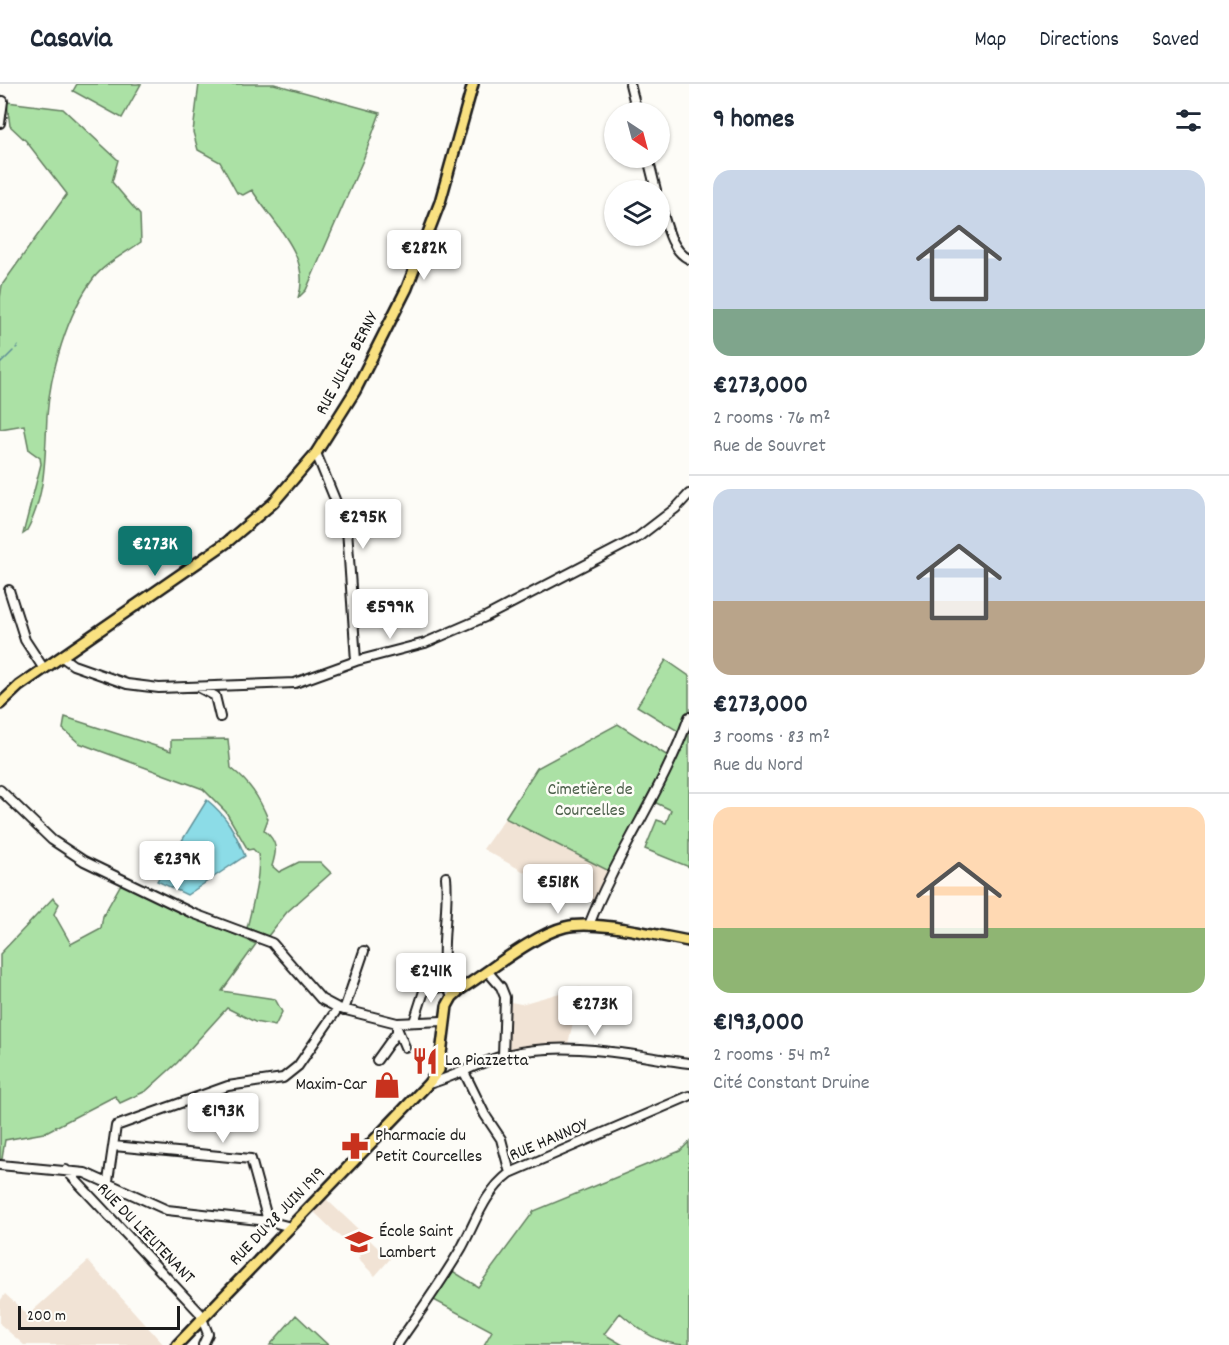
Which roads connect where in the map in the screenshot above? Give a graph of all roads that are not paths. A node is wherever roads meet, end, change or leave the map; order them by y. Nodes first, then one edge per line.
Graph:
1 (473, 84) edge
2 (630, 84) edge
3 (3, 101) dead end
4 (634, 102) edge
5 (0, 123) edge
6 (670, 234) edge
7 (689, 259) edge
8 (316, 453) junction
9 (689, 494) edge
10 (9, 590) dead end
11 (62, 657) junction
12 (356, 661) junction
13 (44, 669) junction
14 (199, 687) junction
15 (0, 704) edge
16 (220, 717) dead end
17 (689, 717) edge
18 (0, 790) edge
19 (446, 877) dead end
20 (589, 925) junction
21 (689, 941) edge
22 (364, 951) dead end
23 (488, 972) junction
24 (447, 986) junction
25 (452, 997) junction
26 (341, 1009) junction
27 (444, 1021) junction
28 (414, 1022) junction
29 (397, 1026) junction
30 (405, 1047) dead end
31 (503, 1056) junction
32 (377, 1060) dead end
33 (689, 1063) edge
34 (464, 1072) junction
35 (428, 1084) junction
36 (689, 1096) edge
37 (114, 1146) junction
38 (0, 1165) edge
39 (66, 1170) junction
40 (510, 1173) junction
41 (108, 1181) junction
42 (268, 1221) junction
43 (291, 1227) junction
44 (203, 1318) junction
45 (177, 1345) edge
46 (203, 1345) edge
47 (397, 1345) edge

1 - 8 main road, RUE JULES BERNY
2 - 4 street
3 - 5 street
6 - 7 street
8 - 11 main road, RUE JULES BERNY
8 - 12 street
9 - 12 street
10 - 13 street
11 - 13 main road, RUE JULES BERNY
11 - 14 street
12 - 14 street
13 - 15 main road, RUE JULES BERNY
14 - 16 street
17 - 20 street
18 - 26 street
19 - 24 street
20 - 21 main road
20 - 23 main road
22 - 26 street
23 - 25 main road
23 - 31 street
24 - 25 street
24 - 28 street
25 - 27 main road, RUE DU 28 JUIN 1919
26 - 29 street
26 - 37 street
27 - 28 street
27 - 35 main road, RUE DU 28 JUIN 1919
28 - 29 street
29 - 30 street
29 - 32 street
31 - 33 street
31 - 34 street
34 - 35 street
34 - 40 street
35 - 43 main road, RUE DU 28 JUIN 1919
36 - 40 street, RUE HANNOY
37 - 41 street
37 - 42 street
38 - 39 street
39 - 41 street
39 - 44 street, RUE DU LIEUTENANT
40 - 47 street, RUE HANNOY
41 - 42 street
42 - 43 street
43 - 44 main road, RUE DU 28 JUIN 1919
44 - 45 main road, RUE DU 28 JUIN 1919
44 - 46 street

